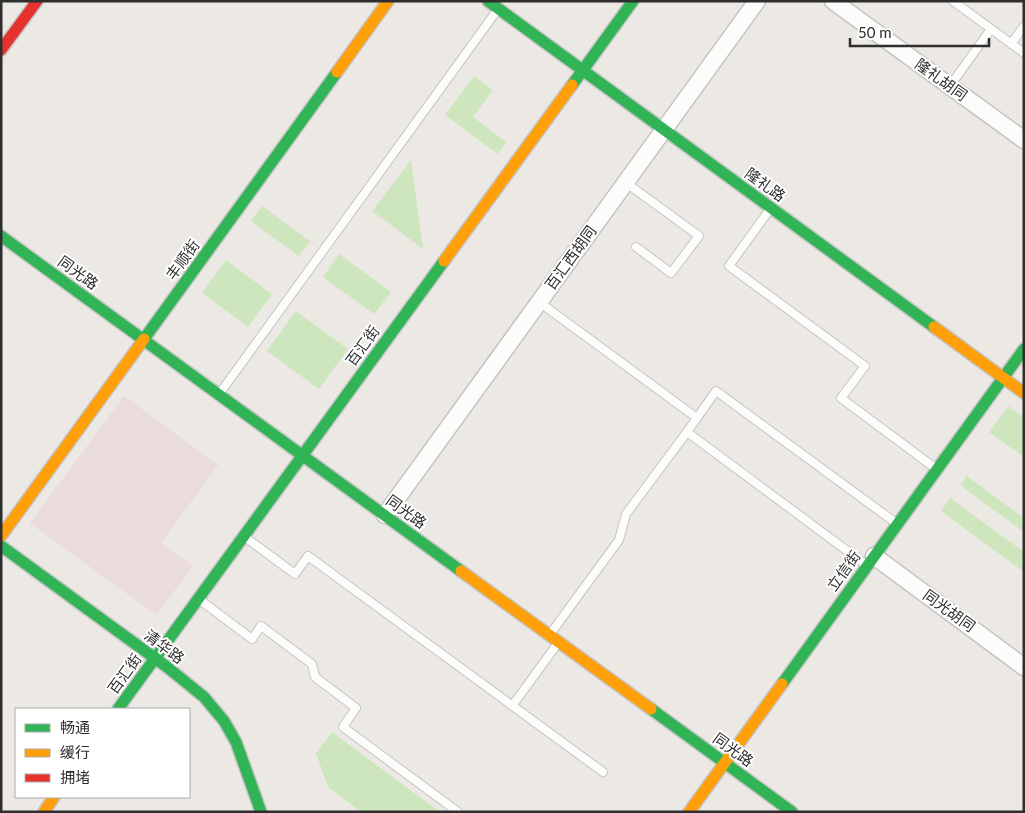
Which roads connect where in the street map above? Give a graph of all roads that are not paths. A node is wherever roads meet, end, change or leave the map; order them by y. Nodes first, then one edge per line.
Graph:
1 (37, 1) edge
2 (388, 1) edge
3 (488, 1) edge
4 (632, 1) edge
5 (757, 1) edge
6 (833, 1) edge
7 (953, 1) edge
8 (501, 5) edge
9 (1024, 26) edge
10 (991, 29) junction
11 (1011, 44) junction
12 (1, 50) edge
13 (1024, 53) edge
14 (582, 70) junction
15 (950, 86) junction
16 (663, 129) junction
17 (1024, 140) edge
18 (625, 182) junction
19 (771, 208) junction
20 (1, 236) edge
21 (636, 248) dead end
22 (539, 302) junction
23 (143, 339) junction
24 (1024, 349) edge
25 (1003, 377) junction
26 (1024, 392) edge
27 (219, 394) junction
28 (697, 418) junction
29 (687, 432) junction
30 (302, 455) junction
31 (936, 469) junction
32 (385, 515) junction
33 (897, 524) junction
34 (1, 536) edge
35 (244, 536) junction
36 (1, 546) edge
37 (870, 560) junction
38 (198, 599) junction
39 (549, 635) junction
40 (559, 642) junction
41 (155, 658) junction
42 (1024, 666) edge
43 (512, 706) junction
44 (119, 708) edge
45 (724, 762) junction
46 (603, 772) dead end
47 (53, 798) edge
48 (44, 812) edge
49 (261, 812) edge
50 (458, 812) edge
51 (689, 812) edge
52 (792, 812) edge

1 - 12 street
2 - 23 street, 丰顺街
3 - 8 street, 隆礼路
4 - 14 street, 百汇街
5 - 16 street, 百汇西胡同
6 - 15 street, 隆礼胡同
7 - 10 lane
8 - 14 street, 隆礼路
8 - 27 lane
9 - 11 lane
10 - 11 lane
10 - 15 lane
11 - 13 lane
14 - 16 street, 隆礼路
14 - 30 street, 百汇街
15 - 17 street, 隆礼胡同
16 - 18 street, 百汇西胡同
16 - 19 street, 隆礼路
18 - 21 lane
18 - 22 street, 百汇西胡同
19 - 25 street, 隆礼路
19 - 31 lane
20 - 23 street, 同光路
22 - 28 lane
22 - 32 street, 百汇西胡同
23 - 27 street, 同光路
23 - 34 street, 丰顺街
24 - 25 street, 立信街
25 - 26 street, 隆礼路
25 - 31 street, 立信街
27 - 30 street, 同光路
28 - 29 lane
28 - 33 lane
29 - 37 lane
29 - 39 lane
30 - 32 street, 同光路
30 - 35 street, 百汇街
31 - 33 street, 立信街
32 - 39 street, 同光路
33 - 37 street, 立信街
35 - 38 street, 百汇街
35 - 43 lane
36 - 41 street, 清华路
37 - 42 street, 同光胡同
37 - 45 street, 立信街
38 - 41 street, 百汇街
38 - 50 lane
39 - 40 street, 同光路
40 - 43 lane
40 - 45 street, 同光路
41 - 44 street, 百汇街
41 - 49 street, 清华路
43 - 46 lane
45 - 51 street, 立信街
45 - 52 street, 同光路
47 - 48 street

